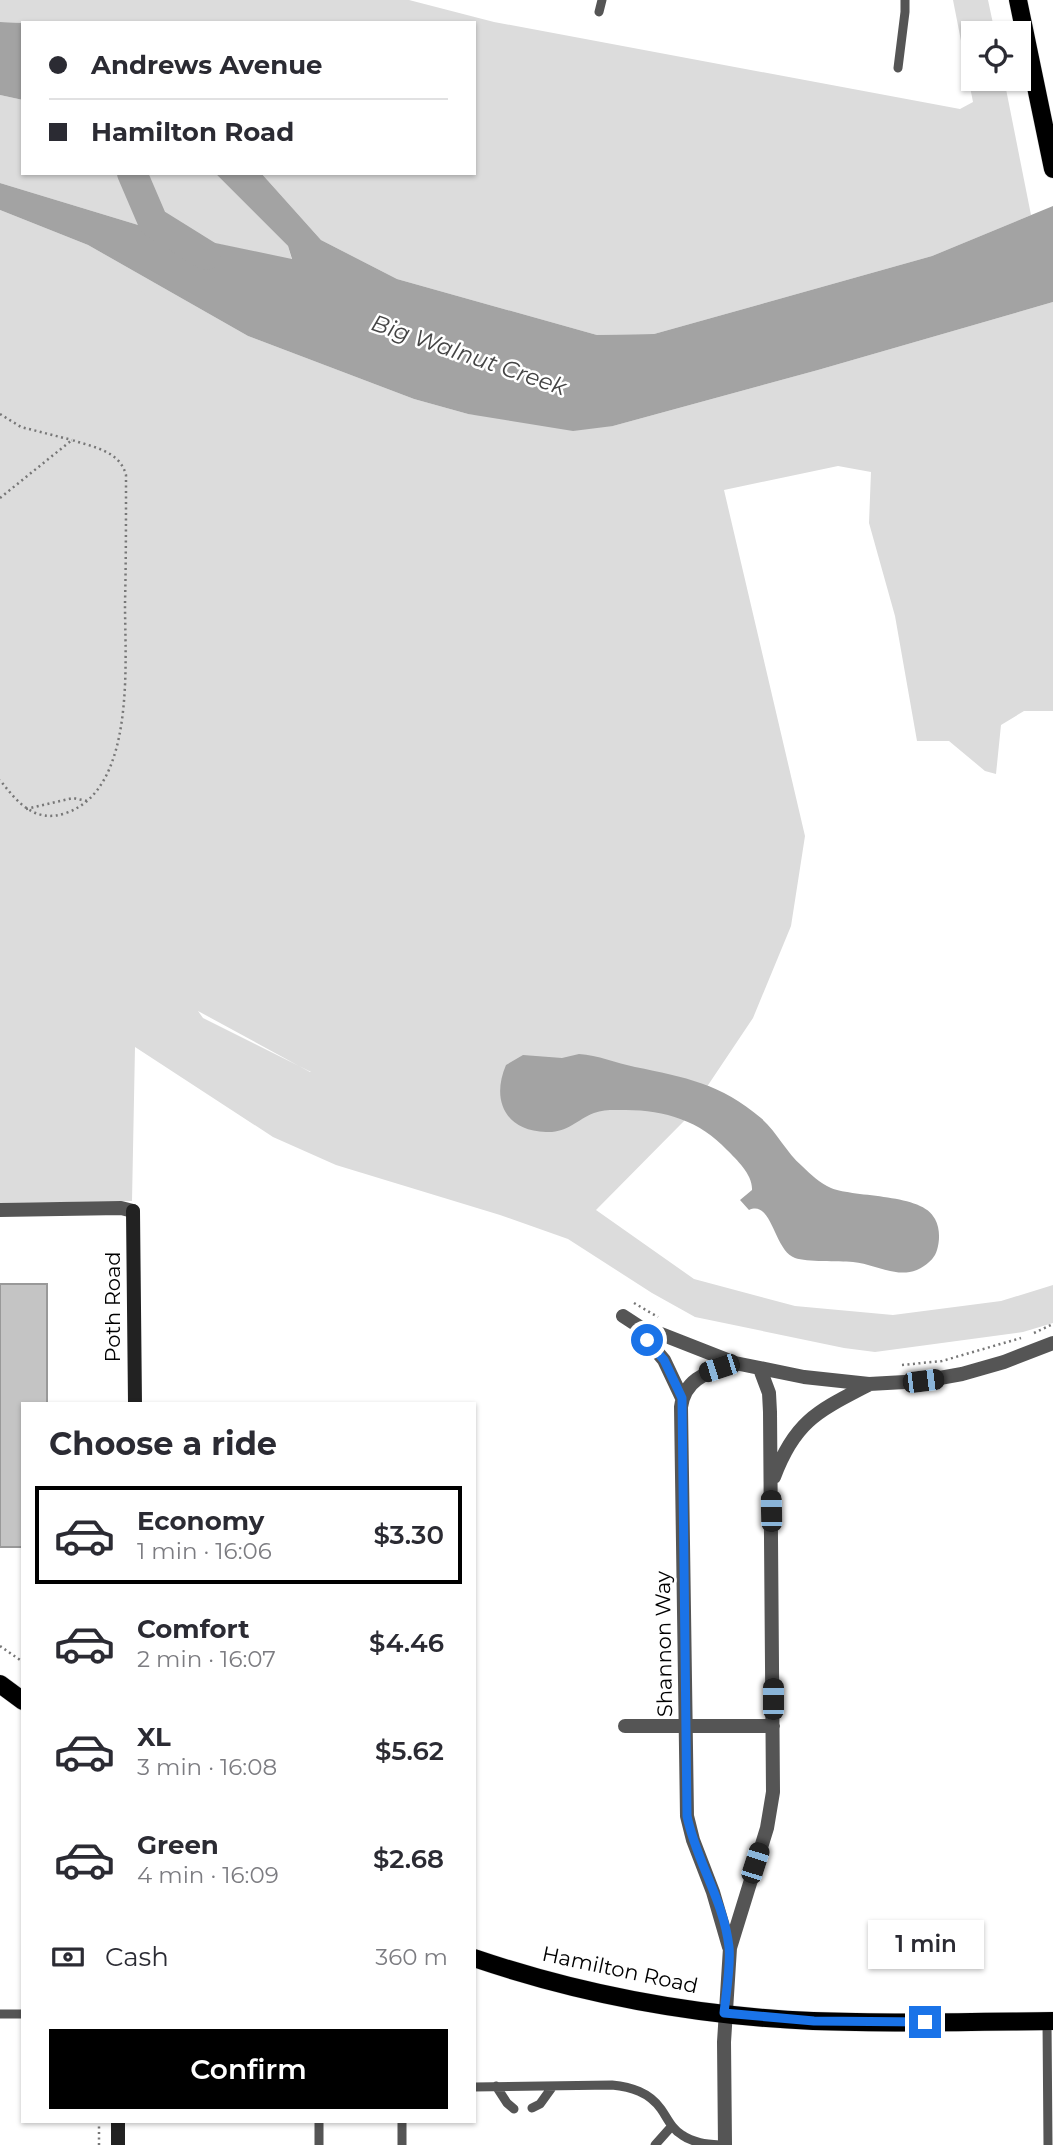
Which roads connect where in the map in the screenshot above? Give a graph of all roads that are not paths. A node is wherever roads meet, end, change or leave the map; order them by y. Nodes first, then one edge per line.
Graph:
1 (602, 0) edge
2 (905, 0) edge
3 (1018, 0) edge
4 (599, 12) dead end
5 (898, 68) dead end
6 (1052, 162) edge
7 (0, 1210) edge
8 (623, 1317) dead end
9 (646, 1331) junction
10 (1053, 1343) edge
11 (735, 1363) junction
12 (760, 1369) junction
13 (869, 1384) junction
14 (682, 1398) junction
15 (135, 1402) edge
16 (771, 1484) junction
17 (0, 1684) edge
18 (21, 1700) edge
19 (625, 1726) dead end
20 (686, 1726) junction
21 (774, 1726) junction
22 (730, 1948) junction
23 (476, 1959) edge
24 (724, 2013) junction
25 (0, 2014) edge
26 (21, 2014) edge
27 (1050, 2021) edge
28 (496, 2086) junction
29 (553, 2086) junction
30 (476, 2087) edge
31 (1050, 2106) edge
32 (532, 2108) dead end
33 (514, 2109) dead end
34 (118, 2123) edge
35 (319, 2123) edge
36 (402, 2123) edge
37 (671, 2127) junction
38 (118, 2145) edge
39 (319, 2145) edge
40 (402, 2145) edge
41 (655, 2145) edge
42 (722, 2145) edge
43 (1048, 2145) edge

1 - 4 lane
2 - 5 lane
3 - 6 main road
7 - 15 street, Poth Road
8 - 9 street
9 - 11 street
9 - 14 street
10 - 13 street
11 - 12 street
11 - 14 street
12 - 13 street
12 - 16 street, Shannon Way
13 - 16 street, Shannon Way
14 - 20 street, Shannon Way
16 - 21 street, Shannon Way
17 - 18 main road
19 - 20 street
20 - 21 street
20 - 22 street, Shannon Way
21 - 22 street, Shannon Way
22 - 24 street, Shannon Way
23 - 24 main road, Hamilton Road
24 - 27 main road, Hamilton Road
24 - 42 street, Shannon Way
25 - 26 lane
27 - 31 lane
28 - 29 lane
28 - 30 lane
28 - 33 lane
29 - 32 lane
29 - 37 lane
31 - 43 lane
34 - 38 street
35 - 39 lane
36 - 40 lane
37 - 41 lane
37 - 42 lane

